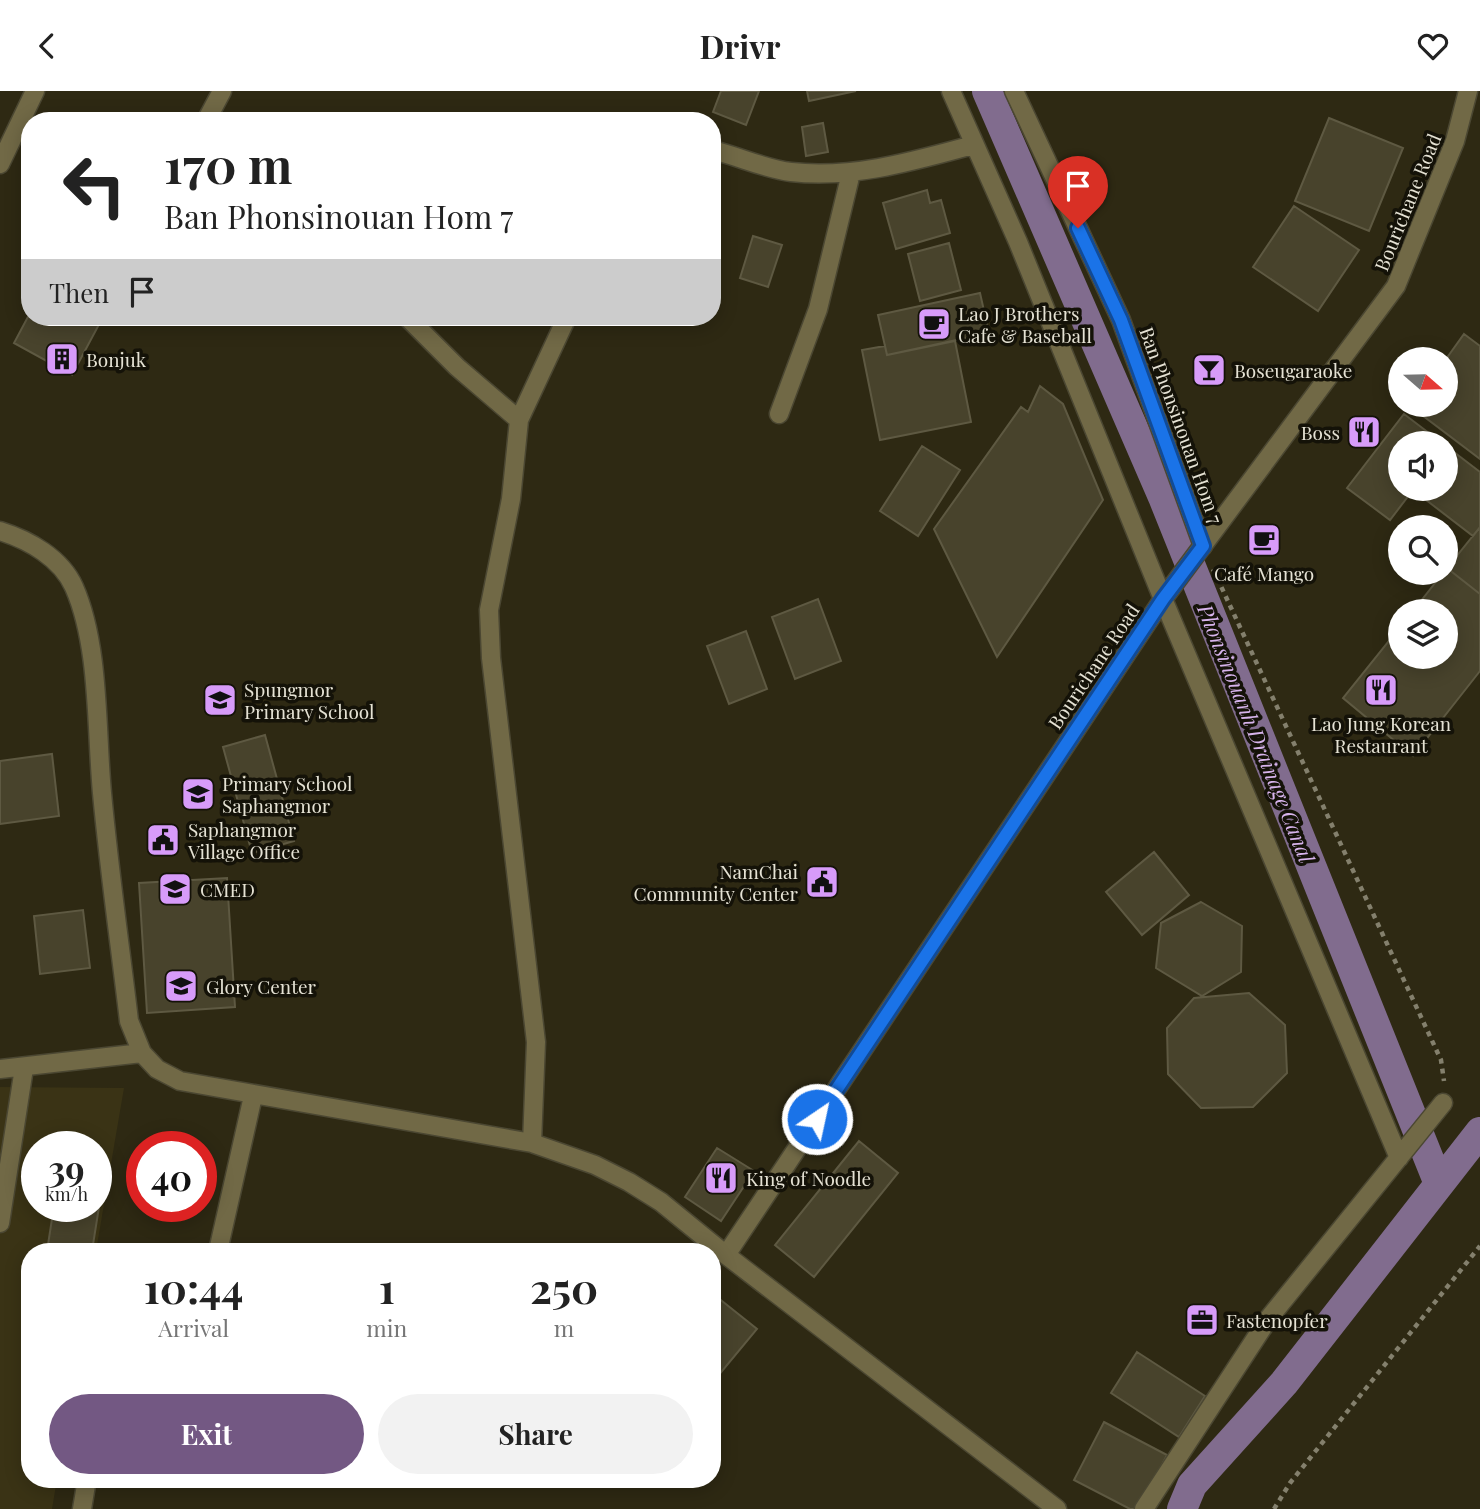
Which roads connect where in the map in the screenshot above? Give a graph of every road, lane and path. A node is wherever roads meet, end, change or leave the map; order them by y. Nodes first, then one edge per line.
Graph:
1 (35, 91) edge
2 (222, 91) edge
3 (951, 91) edge
4 (1014, 91) edge
5 (1468, 91) edge
6 (25, 112) edge
7 (211, 112) edge
8 (21, 120) edge
9 (973, 145) junction
10 (721, 153) edge
11 (0, 164) edge
12 (851, 173) junction
13 (416, 326) edge
14 (563, 326) edge
15 (779, 414) dead end
16 (519, 420) junction
17 (0, 531) edge
18 (1203, 546) junction
19 (1163, 599) junction
20 (142, 1053) junction
21 (24, 1068) junction
22 (0, 1069) edge
23 (253, 1096) junction
24 (1443, 1103) joint
25 (533, 1143) junction
26 (1399, 1158) junction
27 (0, 1223) edge
28 (220, 1243) edge
29 (712, 1243) edge
30 (1480, 1246) edge
31 (721, 1251) edge
32 (726, 1255) junction
33 (86, 1488) edge
34 (82, 1509) edge
35 (1057, 1509) edge
36 (1144, 1509) edge
37 (1274, 1509) edge

1 - 6 street
2 - 7 street
3 - 9 street
4 - 18 street, Ban Phonsinouan Hom 7
5 - 18 street, Bourichane Road
8 - 11 street
9 - 12 street
9 - 19 street
10 - 12 street
12 - 15 street
13 - 16 street
14 - 16 street
16 - 25 street
17 - 20 street
18 - 19 street, Bourichane Road
18 - 24 path
19 - 26 street
19 - 32 street, Bourichane Road
20 - 21 street
20 - 23 street
21 - 22 street
21 - 27 street
23 - 25 street
23 - 28 street
24 - 26 street
25 - 29 street
26 - 36 street
30 - 37 path
31 - 32 street
32 - 35 street
33 - 34 street

